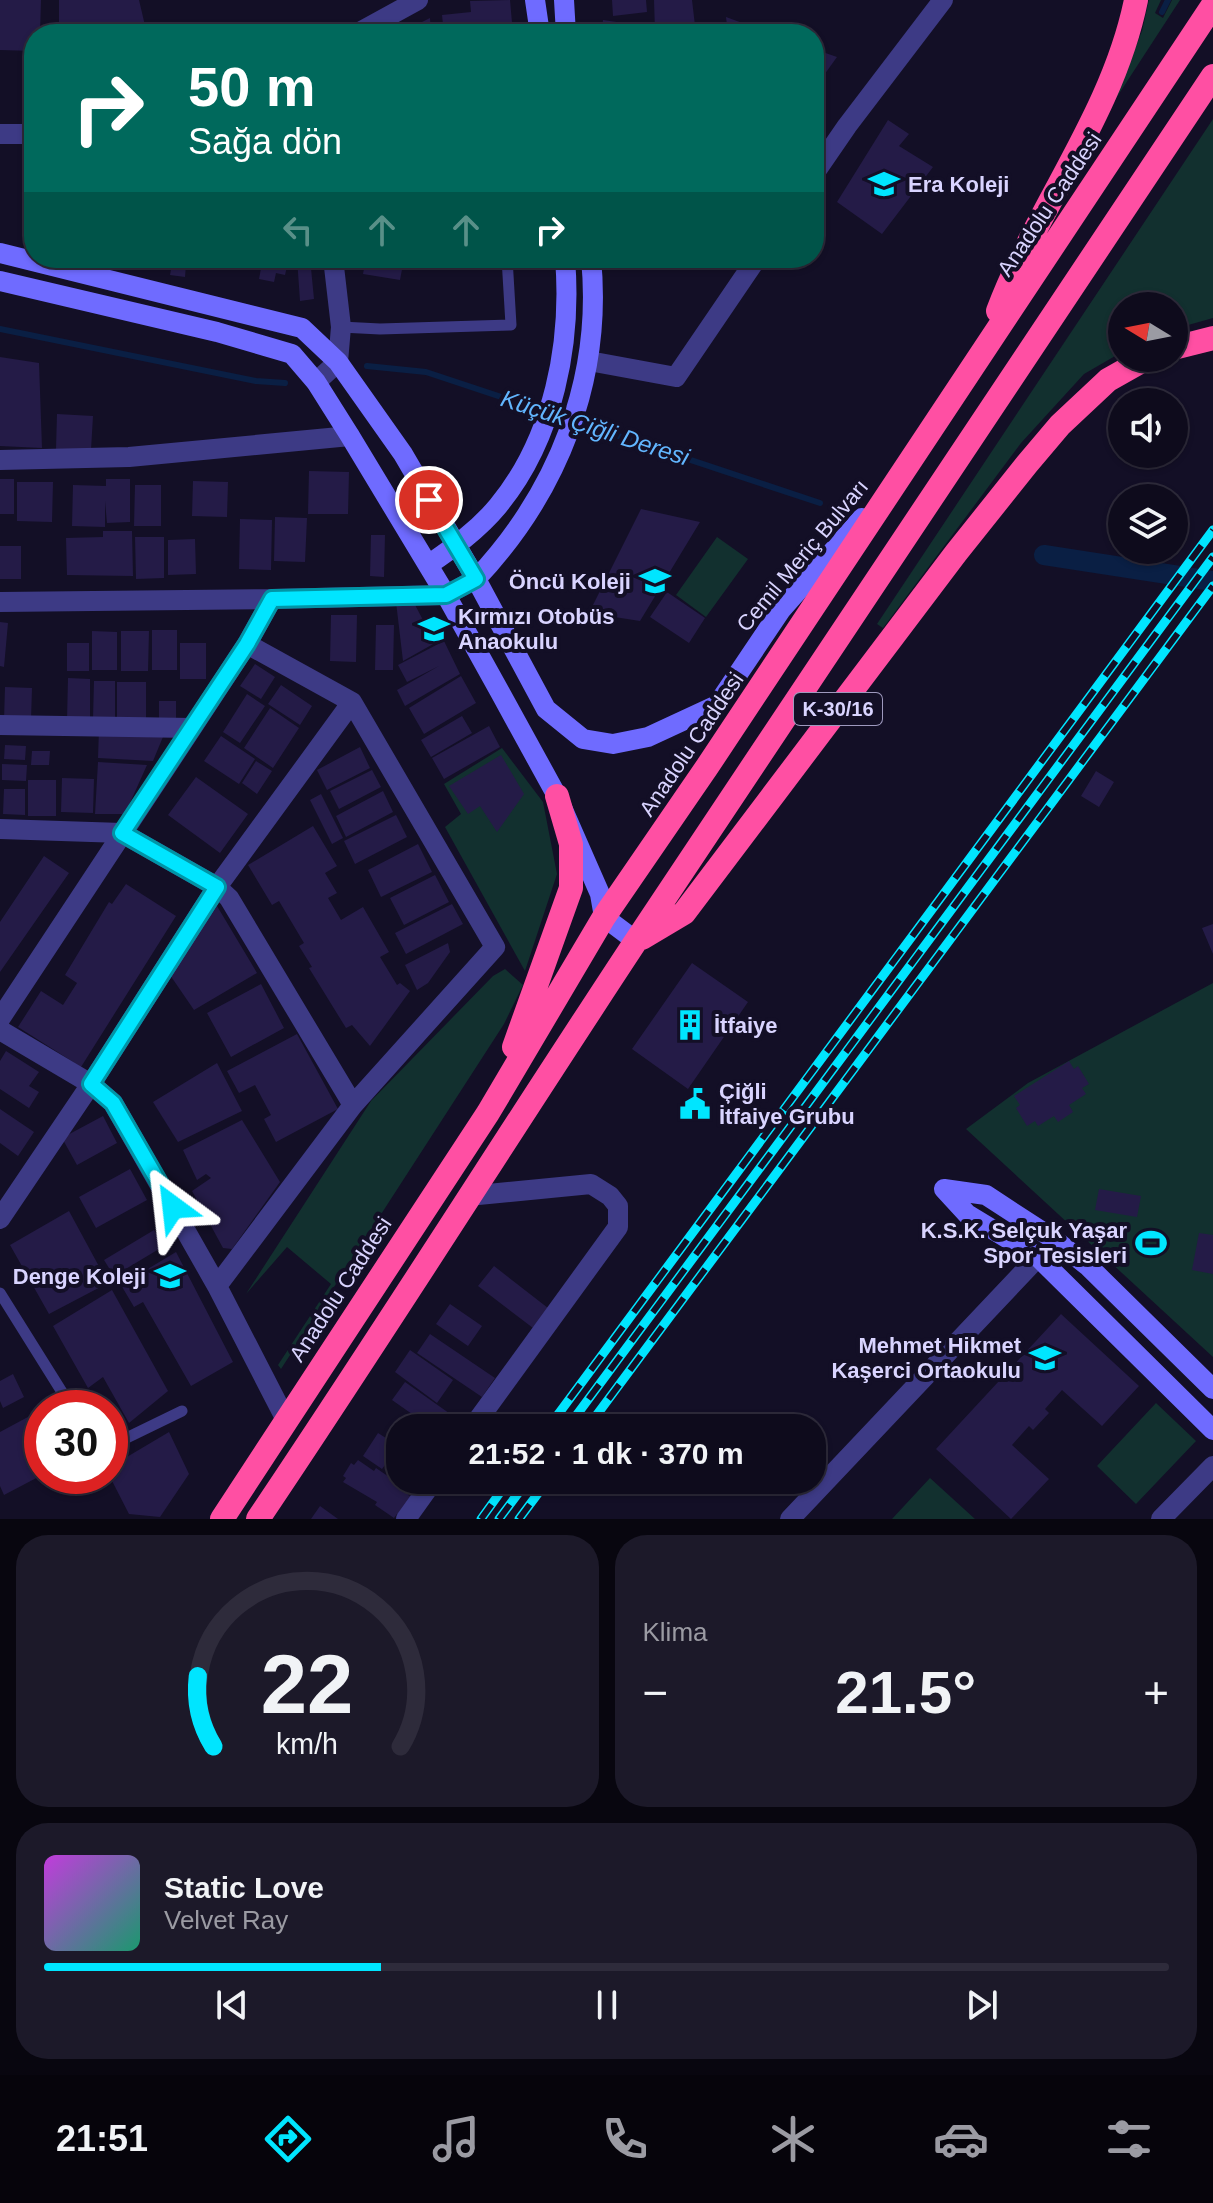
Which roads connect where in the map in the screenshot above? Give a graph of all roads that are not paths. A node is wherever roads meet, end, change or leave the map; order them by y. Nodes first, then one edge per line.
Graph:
1 (418, 0) edge
2 (535, 0) edge
3 (564, 0) edge
4 (943, 0) edge
5 (1136, 0) edge
6 (1213, 5) edge
7 (374, 24) edge
8 (539, 24) edge
9 (565, 24) edge
10 (1213, 76) edge
11 (0, 134) edge
12 (24, 134) edge
13 (824, 159) edge
14 (0, 253) edge
15 (24, 259) edge
16 (60, 268) edge
17 (334, 268) edge
18 (508, 268) edge
19 (566, 268) edge
20 (591, 268) edge
21 (750, 268) edge
22 (0, 281) edge
23 (341, 327) junction
24 (1213, 338) edge
25 (1188, 344) edge
26 (983, 351) junction
27 (589, 361) junction
28 (338, 362) junction
29 (1122, 372) edge
30 (316, 382) junction
31 (350, 436) junction
32 (0, 460) edge
33 (897, 479) junction
34 (456, 546) junction
35 (428, 565) junction
36 (476, 579) junction
37 (446, 595) junction
38 (272, 599) junction
39 (0, 602) edge
40 (247, 644) junction
41 (352, 702) junction
42 (0, 725) edge
43 (192, 728) junction
44 (557, 796) junction
45 (0, 829) edge
46 (122, 833) junction
47 (217, 887) junction
48 (604, 917) junction
49 (636, 941) junction
50 (0, 1019) edge
51 (0, 1030) edge
52 (91, 1084) junction
53 (353, 1105) junction
54 (488, 1113) junction
55 (468, 1196) junction
56 (0, 1219) edge
57 (1038, 1257) junction
58 (217, 1286) junction
59 (0, 1293) edge
60 (1213, 1389) edge
61 (61, 1390) edge
62 (182, 1411) dead end
63 (482, 1414) edge
64 (286, 1420) junction
65 (1213, 1430) edge
66 (128, 1437) edge
67 (1213, 1466) edge
68 (424, 1494) edge
69 (791, 1518) edge
70 (222, 1519) edge
71 (258, 1519) edge
72 (406, 1519) edge
73 (1161, 1519) edge

1 - 7 street
2 - 8 main road
3 - 9 main road
4 - 13 street
5 - 26 highway
6 - 26 highway, Anadolu Caddesi
10 - 49 highway
11 - 12 street
14 - 15 main road, Cemil Meriç Bulvarı
16 - 28 main road, Cemil Meriç Bulvarı
17 - 23 street
18 - 23 lane
19 - 34 main road
20 - 27 main road
21 - 27 street
22 - 30 main road
23 - 28 street
24 - 25 highway
26 - 33 highway, Anadolu Caddesi
27 - 36 main road
28 - 30 street
28 - 34 main road, Cemil Meriç Bulvarı
29 - 49 highway, K-30/16
30 - 31 main road
31 - 32 street
31 - 35 main road
33 - 36 main road, Cemil Meriç Bulvarı
33 - 48 highway, Anadolu Caddesi
34 - 35 main road
34 - 36 main road, Cemil Meriç Bulvarı
35 - 37 main road
36 - 37 street
37 - 38 street
37 - 44 main road
38 - 39 street
38 - 40 street
40 - 41 street
40 - 43 street
41 - 47 street
41 - 53 street
42 - 43 street
43 - 46 street
44 - 48 main road
44 - 54 highway
45 - 46 street
46 - 47 street
46 - 50 street
47 - 52 street
47 - 53 street
48 - 49 main road
48 - 54 highway, Anadolu Caddesi
49 - 55 highway
51 - 52 street
52 - 56 street
52 - 58 street
53 - 58 street
54 - 64 highway, Anadolu Caddesi
55 - 63 street
55 - 71 highway
57 - 60 main road
57 - 65 main road
57 - 69 street
58 - 64 street
59 - 61 lane
62 - 66 lane
64 - 70 highway, Anadolu Caddesi
67 - 73 street
68 - 72 street

